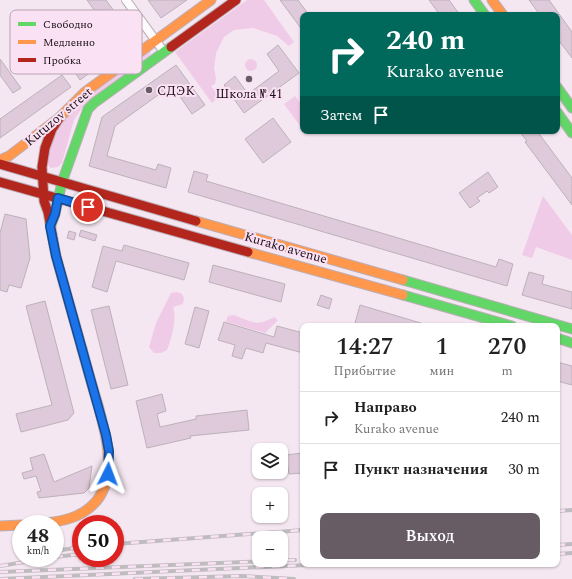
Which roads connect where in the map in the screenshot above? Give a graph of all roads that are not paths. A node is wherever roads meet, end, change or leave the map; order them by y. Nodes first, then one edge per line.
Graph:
1 (126, 0) edge
2 (211, 0) edge
3 (236, 0) edge
4 (474, 0) edge
5 (492, 0) edge
6 (133, 10) edge
7 (483, 12) edge
8 (501, 12) edge
9 (142, 22) edge
10 (156, 41) junction
11 (142, 51) edge
12 (164, 52) junction
13 (142, 68) edge
14 (110, 74) edge
15 (134, 74) edge
16 (560, 91) edge
17 (572, 108) edge
18 (560, 116) edge
19 (60, 117) junction
20 (572, 133) edge
21 (0, 160) edge
22 (0, 164) edge
23 (43, 176) junction
24 (0, 182) edge
25 (62, 182) junction
26 (43, 195) junction
27 (58, 198) junction
28 (50, 226) junction
29 (501, 323) edge
30 (551, 323) edge
31 (560, 326) edge
32 (572, 329) edge
33 (560, 339) edge
34 (572, 343) edge
35 (64, 520) edge
36 (12, 525) edge
37 (0, 526) edge

1 - 6 street
2 - 10 main road, Kutuzov street
3 - 12 main road
4 - 7 main road
5 - 8 main road
9 - 10 street
10 - 11 main road, Kutuzov street
10 - 12 street
12 - 13 main road
14 - 19 main road, Kutuzov street
15 - 25 main road
16 - 17 main road
18 - 20 main road
19 - 21 main road, Kutuzov street
19 - 23 main road
22 - 23 main road, Kurako avenue
23 - 25 main road, Kurako avenue
23 - 26 main road
24 - 26 main road, Kurako avenue
25 - 27 main road
25 - 30 main road, Kurako avenue
26 - 27 main road, Kurako avenue
26 - 28 main road
27 - 28 main road
27 - 29 main road, Kurako avenue
28 - 35 main road
31 - 32 main road, Kurako avenue
33 - 34 main road
36 - 37 main road

